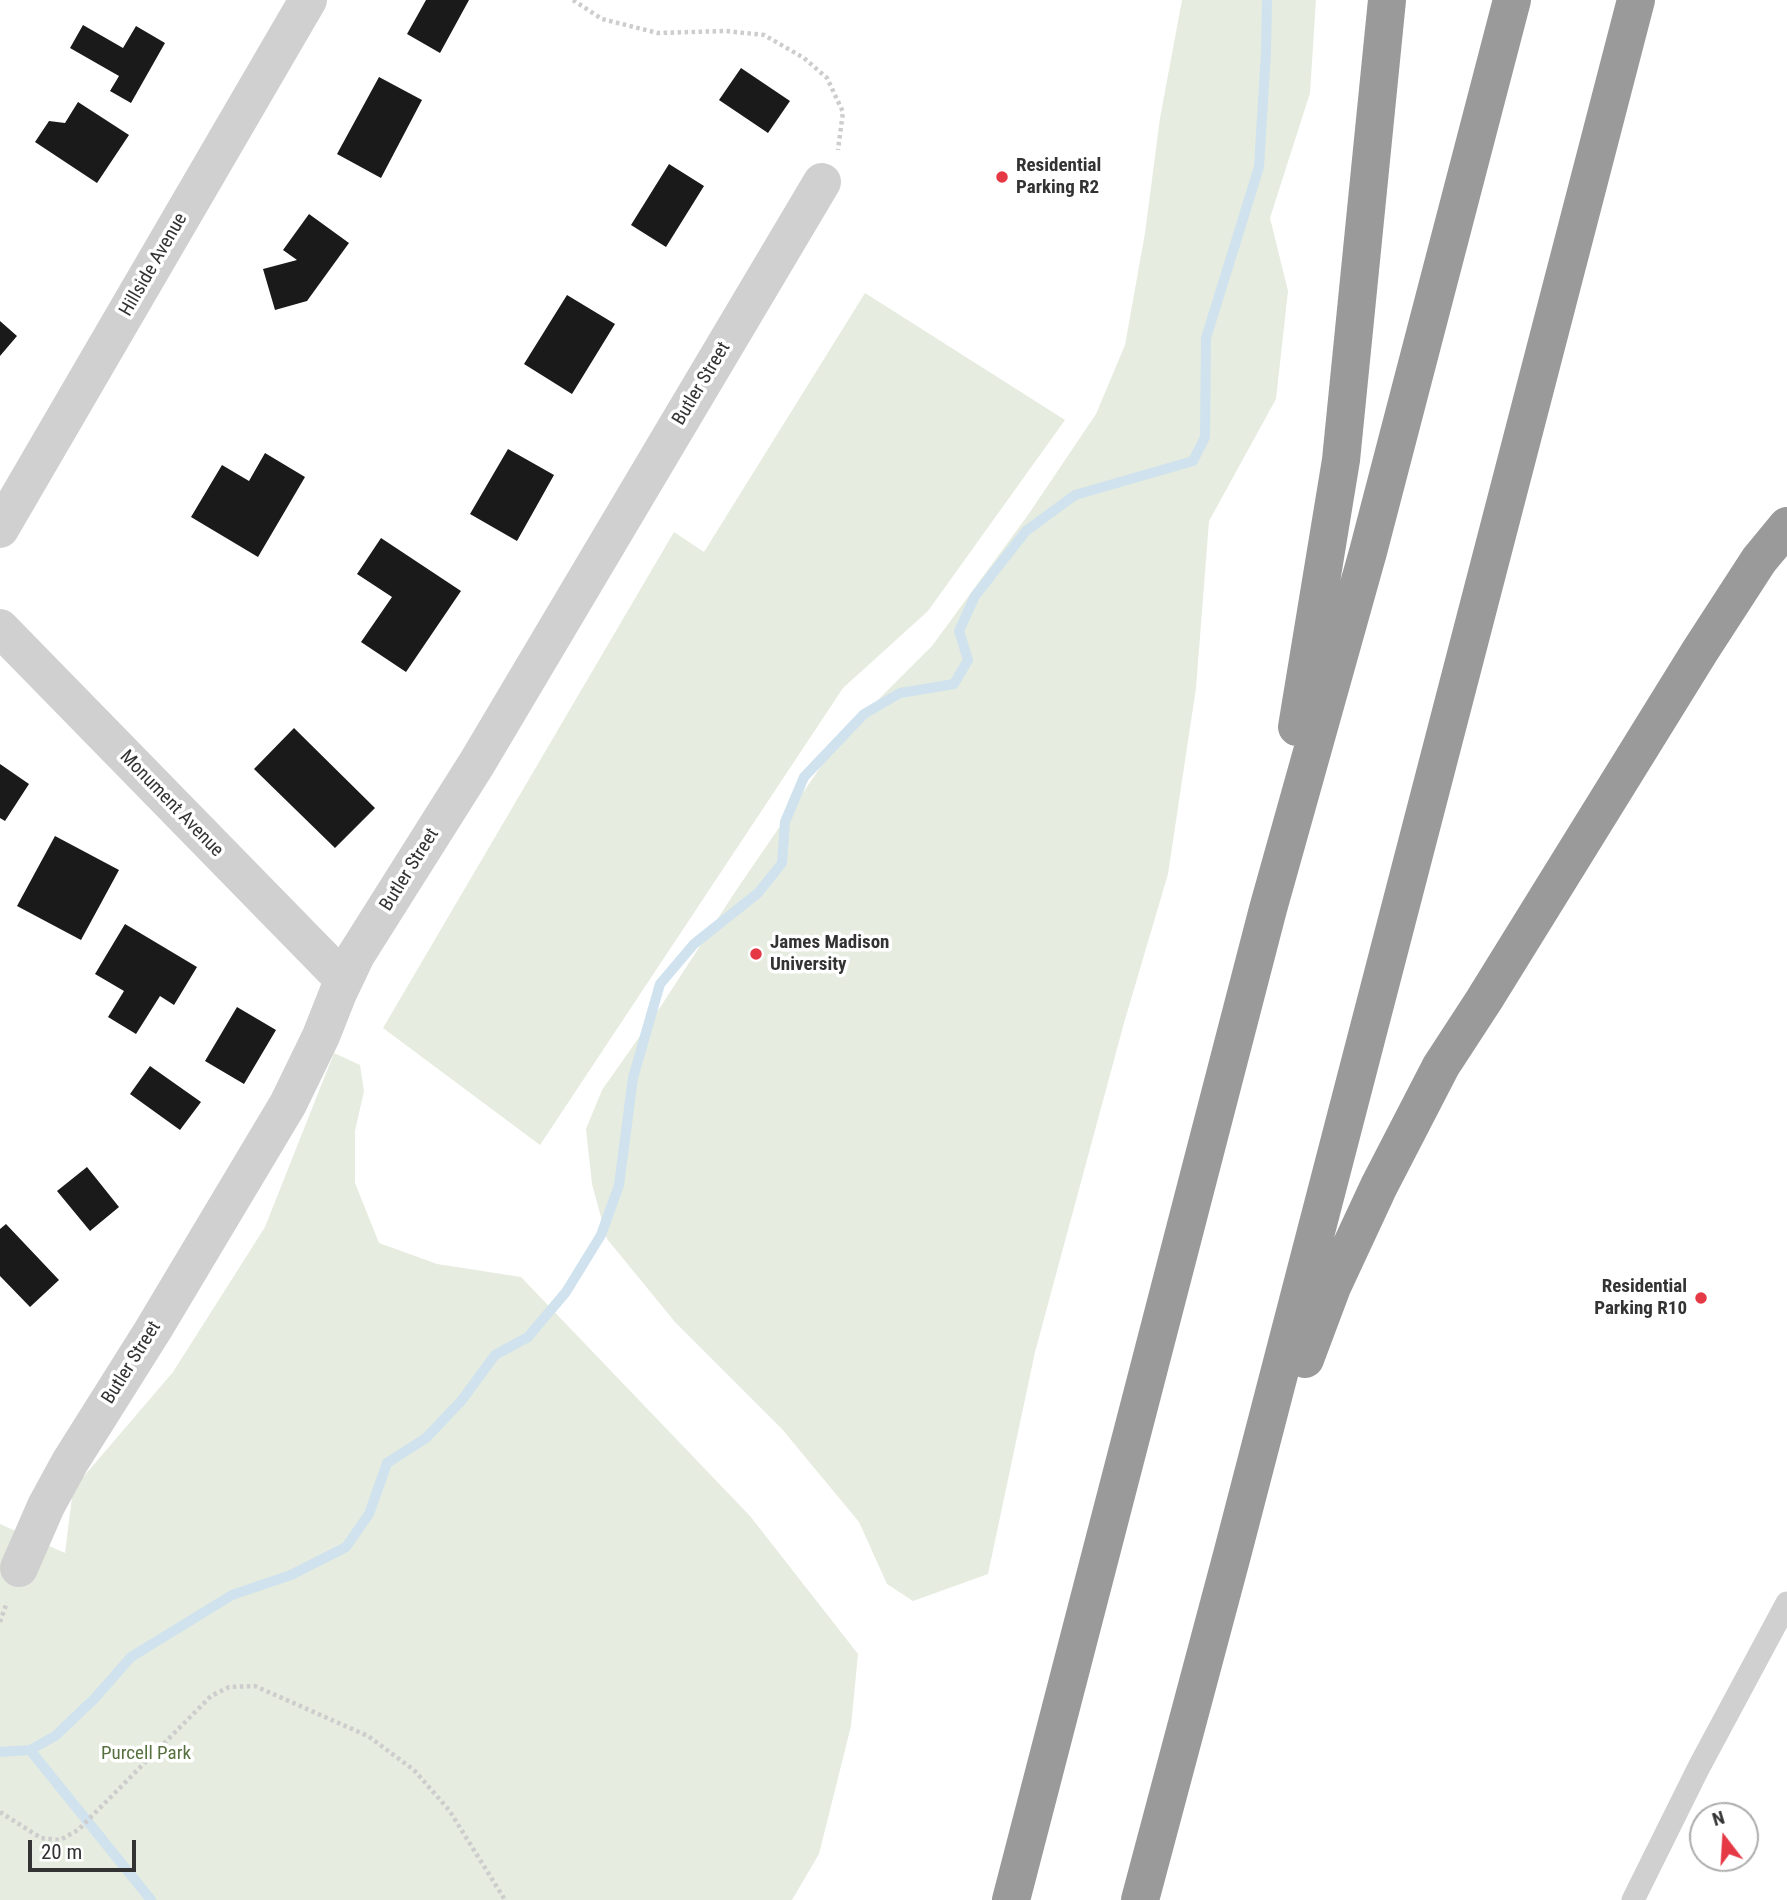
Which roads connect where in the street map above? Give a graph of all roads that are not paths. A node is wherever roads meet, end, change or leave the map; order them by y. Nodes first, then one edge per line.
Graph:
1 (308, 0) edge
2 (1387, 0) edge
3 (1511, 0) edge
4 (1636, 0) edge
5 (822, 182) road end
6 (1787, 526) edge
7 (0, 529) edge
8 (0, 628) edge
9 (1268, 909) junction
10 (343, 979) junction
11 (1232, 1555) junction
12 (19, 1568) dead end
13 (1787, 1603) edge
14 (1011, 1900) edge
15 (1140, 1900) edge
16 (1633, 1900) edge

1 - 7 street, Hillside Avenue
2 - 9 highway
3 - 9 highway
4 - 11 highway
5 - 10 street, Butler Street
6 - 11 highway
8 - 10 street, Monument Avenue
9 - 14 highway
10 - 12 street, Butler Street
11 - 15 highway
13 - 16 lane

